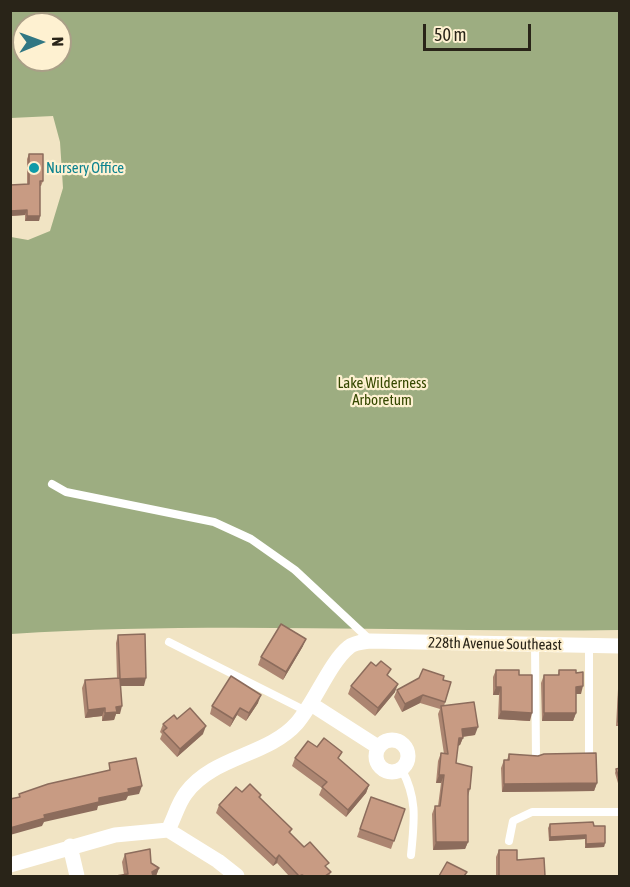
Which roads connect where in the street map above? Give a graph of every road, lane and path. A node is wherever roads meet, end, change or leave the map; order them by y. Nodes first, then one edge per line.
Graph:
1 (52, 484) dead end
2 (370, 641) junction
3 (169, 642) dead end
4 (535, 644) junction
5 (589, 646) junction
6 (620, 646) edge
7 (308, 707) junction
8 (378, 747) junction
9 (536, 758) edge
10 (589, 758) edge
11 (402, 770) junction
12 (620, 812) edge
13 (168, 830) junction
14 (509, 841) dead end
15 (70, 846) junction
16 (411, 855) dead end
17 (10, 865) edge
18 (77, 876) edge
19 (237, 876) edge

1 - 2 lane
2 - 4 street, 228th Avenue Southeast
2 - 7 street
3 - 7 lane
4 - 5 street, 228th Avenue Southeast
4 - 9 lane
5 - 6 street, 228th Avenue Southeast
5 - 10 lane
7 - 8 street
7 - 13 street
8 - 11 street
8 - 11 street
11 - 16 lane
12 - 14 lane
13 - 15 street
13 - 19 street
15 - 17 street
15 - 18 street

